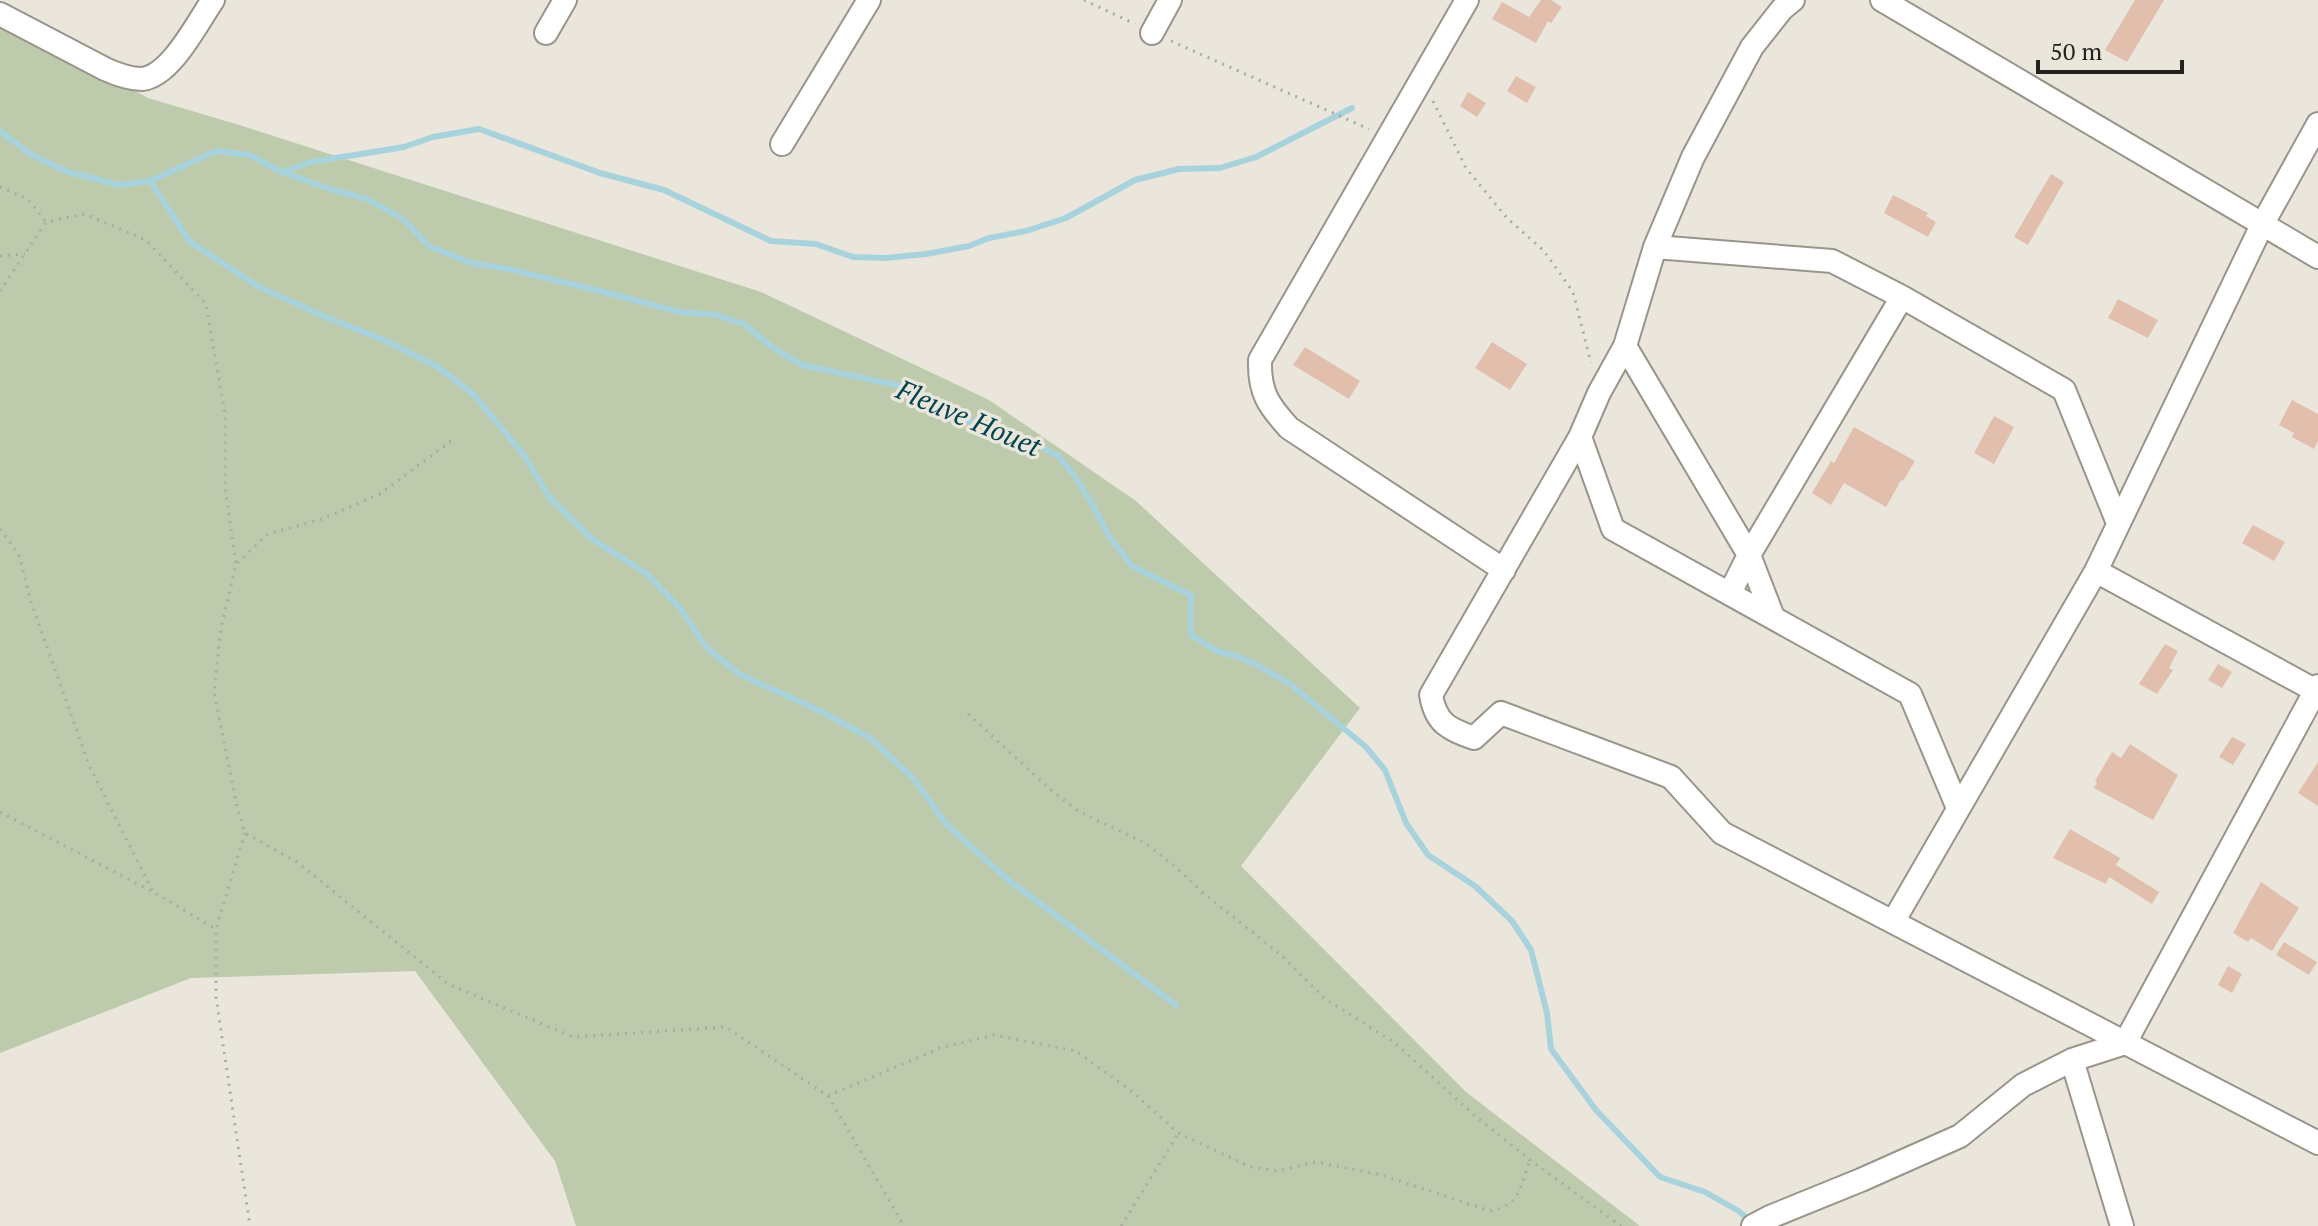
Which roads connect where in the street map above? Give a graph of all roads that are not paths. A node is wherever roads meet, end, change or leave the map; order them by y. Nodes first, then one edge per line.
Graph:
1 (213, 0) edge
2 (565, 0) edge
3 (869, 0) edge
4 (1170, 0) edge
5 (1467, 0) edge
6 (1793, 0) edge
7 (1882, 0) edge
8 (0, 14) edge
9 (546, 33) dead end
10 (1152, 33) road end
11 (2318, 124) edge
12 (782, 144) dead end
13 (2262, 225) junction
14 (1655, 247) junction
15 (2318, 257) edge
16 (1902, 297) junction
17 (1625, 346) junction
18 (1580, 437) junction
19 (2118, 523) junction
20 (1749, 555) junction
21 (1504, 570) junction
22 (2096, 571) junction
23 (1730, 593) junction
24 (1773, 617) junction
25 (2317, 689) edge
26 (1958, 808) junction
27 (1893, 922) junction
28 (2125, 1043) junction
29 (2072, 1060) junction
30 (2318, 1143) edge
31 (1762, 1221) edge
32 (2122, 1226) edge

1 - 8 street
2 - 9 street
3 - 12 street
4 - 10 street
5 - 21 street
6 - 14 street
7 - 13 street
11 - 13 street
13 - 15 street
13 - 19 street
14 - 16 street
14 - 17 street
16 - 19 street
16 - 20 street
17 - 18 street
17 - 20 street
18 - 21 street
18 - 23 street
19 - 22 street
20 - 23 street
20 - 24 street
21 - 27 street
22 - 25 street
22 - 26 street
23 - 24 street
24 - 26 street
25 - 28 street
26 - 27 street
27 - 28 street
28 - 29 street
28 - 30 street
29 - 31 street
29 - 32 street

